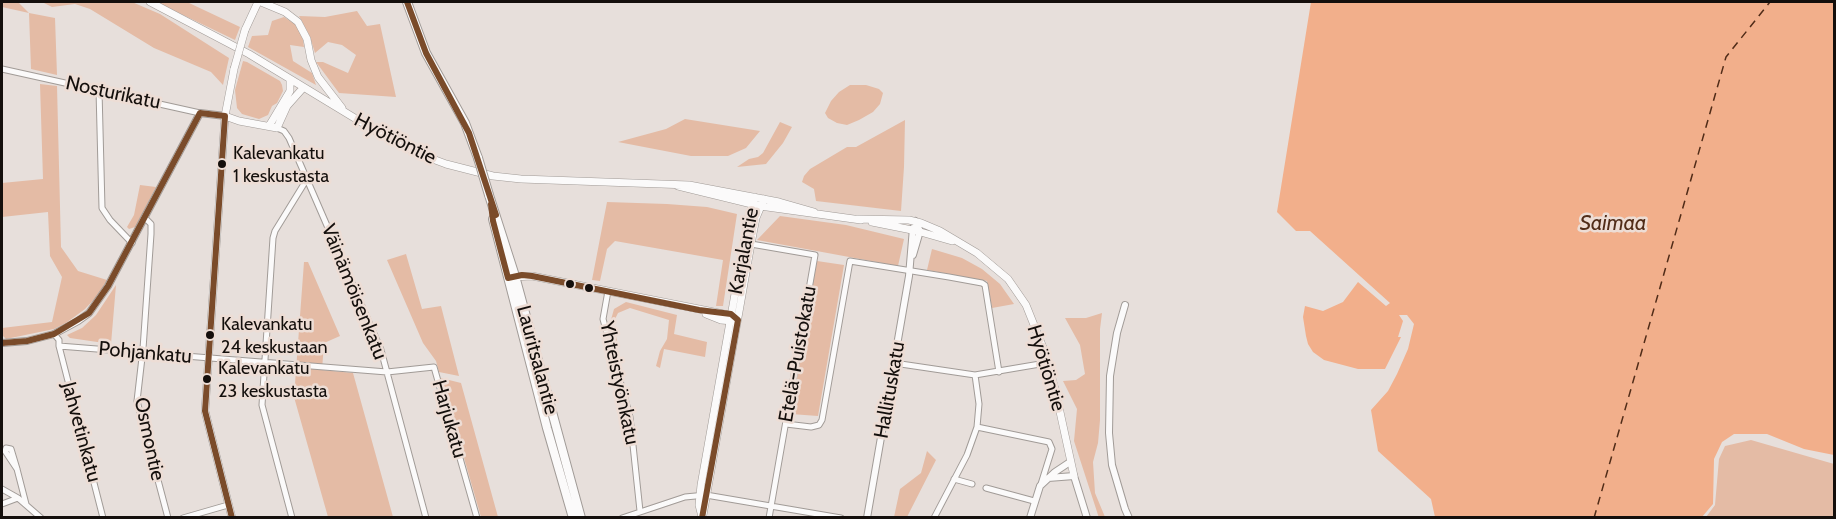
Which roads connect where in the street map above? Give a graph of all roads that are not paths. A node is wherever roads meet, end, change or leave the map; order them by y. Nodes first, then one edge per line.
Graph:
1 (150, 2) edge
2 (260, 2) edge
3 (407, 2) edge
4 (2, 69) edge
5 (290, 80) junction
6 (303, 88) junction
7 (99, 90) junction
8 (200, 113) junction
9 (348, 115) junction
10 (225, 116) junction
11 (269, 126) junction
12 (277, 128) junction
13 (307, 179) junction
14 (753, 201) junction
15 (762, 202) junction
16 (146, 218) junction
17 (857, 219) junction
18 (915, 221) junction
19 (916, 231) junction
20 (132, 243) junction
21 (751, 244) junction
22 (963, 244) junction
23 (910, 271) junction
24 (511, 277) junction
25 (608, 291) junction
26 (1125, 305) dead end
27 (733, 318) junction
28 (54, 334) junction
29 (2, 343) edge
30 (59, 346) junction
31 (143, 352) junction
32 (209, 357) junction
33 (265, 361) junction
34 (894, 363) junction
35 (1040, 364) dead end
36 (387, 372) junction
37 (999, 372) junction
38 (975, 375) junction
39 (786, 424) junction
40 (977, 427) junction
41 (1070, 462) junction
42 (17, 469) dead end
43 (1074, 476) junction
44 (1047, 478) junction
45 (954, 479) junction
46 (972, 484) dead end
47 (1040, 486) junction
48 (986, 488) dead end
49 (2, 489) edge
50 (703, 495) junction
51 (18, 498) junction
52 (1035, 501) junction
53 (2, 504) edge
54 (26, 504) junction
55 (228, 505) junction
56 (771, 505) junction
57 (640, 512) junction
58 (805, 514) edge
59 (702, 517) edge
60 (41, 518) edge
61 (103, 518) edge
62 (168, 518) edge
63 (183, 518) edge
64 (232, 518) edge
65 (292, 518) edge
66 (426, 518) edge
67 (477, 518) edge
68 (573, 518) edge
69 (581, 518) edge
70 (622, 518) edge
71 (769, 518) edge
72 (841, 518) edge
73 (867, 518) edge
74 (934, 518) edge
75 (1030, 518) edge
76 (1087, 518) edge
77 (1129, 518) edge

1 - 5 main road, Hyötiöntie
2 - 9 main road
2 - 10 main road, bridge
3 - 24 main road, Lauritsalantie, bridge
4 - 7 street, Nosturikatu
5 - 6 main road, Hyötiöntie
5 - 11 main road
6 - 9 main road, Hyötiöntie
6 - 12 main road
7 - 8 street, Nosturikatu
7 - 20 street
8 - 10 street, Nosturikatu
8 - 16 street
9 - 14 main road, Hyötiöntie
10 - 11 main road
10 - 32 main road
11 - 12 main road
12 - 13 street, Väinämöisenkatu
13 - 33 street
13 - 36 street, Väinämöisenkatu
14 - 15 main road, Hyötiöntie
14 - 27 main road, Karjalantie
15 - 17 main road, Hyötiöntie
15 - 21 main road, Karjalantie
16 - 20 street
16 - 31 street, Osmontie
17 - 18 main road, Hyötiöntie
17 - 19 main road, Hyötiöntie
18 - 19 street, Hallituskatu
18 - 22 main road, Hyötiöntie
19 - 22 main road, Hyötiöntie
19 - 23 street, Hallituskatu
20 - 28 street
21 - 27 main road, Karjalantie
21 - 39 street, Etelä-Puistokatu
22 - 41 main road, Hyötiöntie
23 - 34 street, Hallituskatu
23 - 37 street
23 - 39 street
24 - 25 main road, Yhteistyönkatu
24 - 68 main road, Lauritsalantie
24 - 69 main road, Lauritsalantie
25 - 27 main road, Yhteistyönkatu
25 - 57 street, Yhteistyönkatu
26 - 77 street
27 - 50 main road, Karjalantie
28 - 29 street
28 - 30 street
30 - 31 street, Pohjankatu
30 - 61 street, Jahvetinkatu
31 - 32 street, Pohjankatu
31 - 62 street, Osmontie
32 - 33 street, Pohjankatu
32 - 55 main road
33 - 36 street, Pohjankatu
33 - 65 street
34 - 38 street
34 - 73 street, Hallituskatu
35 - 37 street
36 - 66 street, Väinämöisenkatu
36 - 67 street, Harjukatu
37 - 38 street
38 - 40 street
39 - 56 street, Etelä-Puistokatu
40 - 45 street
40 - 47 street
41 - 43 main road, Hyötiöntie
41 - 44 street
42 - 54 street
43 - 44 street
43 - 76 street, Hyötiöntie
44 - 47 street
45 - 46 street
45 - 74 street
47 - 52 street
48 - 52 street
49 - 51 street
50 - 56 street
50 - 57 street
50 - 59 main road, Karjalantie
51 - 53 street
51 - 54 street
52 - 75 street
54 - 60 street
55 - 63 street
55 - 64 main road
56 - 58 street
56 - 71 street, Etelä-Puistokatu
57 - 70 street
58 - 72 street

